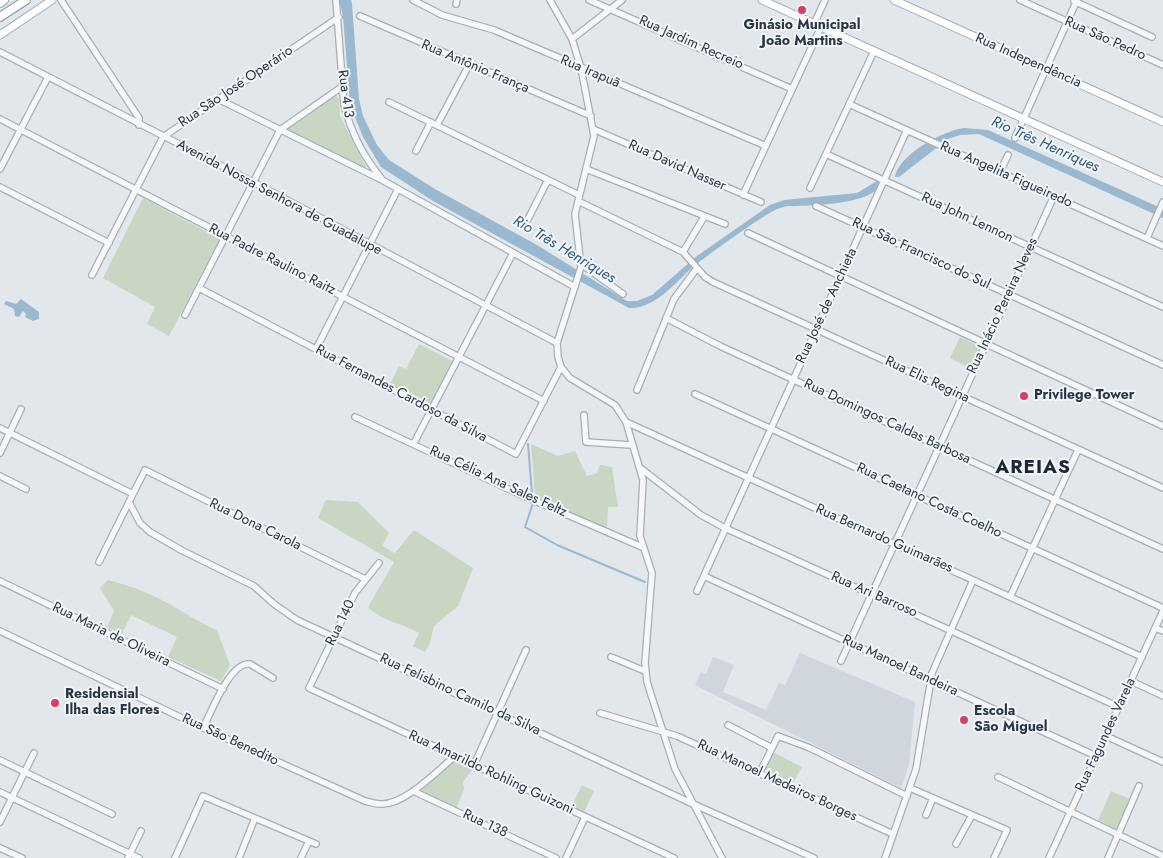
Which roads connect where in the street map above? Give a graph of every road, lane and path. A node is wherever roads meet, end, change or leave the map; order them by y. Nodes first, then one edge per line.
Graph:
1 (4, 0) edge
2 (26, 0) edge
3 (52, 0) edge
4 (61, 0) edge
5 (336, 0) edge
6 (413, 0) edge
7 (550, 0) edge
8 (589, 0) edge
9 (622, 0) edge
10 (762, 0) edge
11 (825, 0) edge
12 (894, 0) edge
13 (1020, 0) edge
14 (1075, 1) edge
15 (0, 3) edge
16 (612, 8) junction
17 (360, 16) dead end
18 (0, 17) edge
19 (338, 17) junction
20 (1067, 21) junction
21 (818, 26) junction
22 (0, 35) edge
23 (1152, 37) dead end
24 (572, 39) junction
25 (874, 51) junction
26 (0, 52) edge
27 (468, 64) junction
28 (1163, 65) edge
29 (580, 68) junction
30 (1046, 69) junction
31 (48, 78) junction
32 (343, 86) junction
33 (792, 88) junction
34 (218, 99) junction
35 (389, 102) dead end
36 (849, 104) junction
37 (591, 116) junction
38 (1024, 118) junction
39 (0, 119) edge
40 (1163, 122) edge
41 (434, 124) junction
42 (139, 125) junction
43 (593, 129) junction
44 (21, 130) junction
45 (280, 130) junction
46 (907, 130) junction
47 (163, 137) junction
48 (1015, 138) dead end
49 (766, 146) junction
50 (416, 150) dead end
51 (826, 154) junction
52 (1008, 155) dead end
53 (0, 169) edge
54 (586, 170) junction
55 (1000, 172) junction
56 (382, 180) junction
57 (548, 180) junction
58 (884, 180) junction
59 (253, 182) junction
60 (1163, 182) edge
61 (0, 187) edge
62 (810, 188) dead end
63 (136, 189) junction
64 (398, 189) junction
65 (744, 195) junction
66 (1054, 196) junction
67 (578, 198) junction
68 (761, 202) dead end
69 (1162, 204) edge
70 (816, 206) dead end
71 (704, 217) junction
72 (528, 220) dead end
73 (726, 224) dead end
74 (862, 227) junction
75 (748, 233) dead end
76 (226, 236) junction
77 (1147, 238) junction
78 (109, 243) junction
79 (369, 245) junction
80 (1163, 246) edge
81 (1030, 247) junction
82 (513, 253) junction
83 (685, 254) junction
84 (582, 264) junction
85 (696, 267) junction
86 (92, 275) dead end
87 (840, 276) junction
88 (576, 285) junction
89 (199, 288) junction
90 (623, 294) dead end
91 (1009, 294) junction
92 (343, 296) junction
93 (485, 306) junction
94 (1163, 307) edge
95 (185, 315) dead end
96 (666, 318) junction
97 (816, 330) junction
98 (557, 343) junction
99 (986, 344) junction
100 (316, 349) junction
101 (459, 356) junction
102 (1163, 365) edge
103 (562, 367) junction
104 (793, 379) junction
105 (636, 390) dead end
106 (695, 394) dead end
107 (962, 397) junction
108 (544, 401) junction
109 (21, 409) dead end
110 (432, 410) junction
111 (584, 415) dead end
112 (355, 417) dead end
113 (626, 422) junction
114 (1163, 426) edge
115 (0, 428) edge
116 (771, 429) junction
117 (10, 433) junction
118 (414, 443) junction
119 (630, 444) junction
120 (939, 447) junction
121 (1078, 450) junction
122 (0, 453) edge
123 (638, 467) junction
124 (0, 476) edge
125 (748, 478) junction
126 (1163, 488) edge
127 (26, 489) dead end
128 (133, 494) junction
129 (917, 495) junction
130 (1055, 500) junction
131 (129, 502) junction
132 (725, 528) junction
133 (894, 544) junction
134 (642, 547) junction
135 (1032, 548) junction
136 (1163, 549) edge
137 (99, 562) dead end
138 (379, 563) dead end
139 (704, 576) junction
140 (365, 579) junction
141 (973, 580) junction
142 (0, 581) edge
143 (696, 592) dead end
144 (871, 594) junction
145 (1010, 597) junction
146 (1163, 610) edge
147 (1159, 625) edge
148 (0, 631) edge
149 (951, 631) junction
150 (1163, 631) edge
151 (334, 637) junction
152 (849, 643) junction
153 (526, 650) dead end
154 (1142, 657) junction
155 (611, 658) dead end
156 (841, 661) dead end
157 (645, 671) junction
158 (272, 678) dead end
159 (930, 680) junction
160 (1131, 681) junction
161 (223, 688) junction
162 (308, 688) joint
163 (1163, 696) edge
164 (1119, 707) junction
165 (600, 712) dead end
166 (498, 713) junction
167 (728, 725) dead end
168 (203, 728) junction
169 (661, 730) junction
170 (1106, 736) junction
171 (772, 748) junction
172 (34, 753) dead end
173 (454, 756) junction
174 (1096, 756) junction
175 (0, 760) edge
176 (1163, 762) edge
177 (474, 765) junction
178 (25, 772) junction
179 (760, 772) junction
180 (998, 777) dead end
181 (1140, 786) dead end
182 (910, 788) junction
183 (413, 791) junction
184 (0, 792) edge
185 (907, 796) junction
186 (12, 798) junction
187 (933, 798) junction
188 (691, 804) junction
189 (1071, 812) junction
190 (112, 814) dead end
191 (926, 815) dead end
192 (972, 815) junction
193 (585, 817) junction
194 (256, 818) junction
195 (0, 822) edge
196 (141, 831) dead end
197 (893, 834) junction
198 (1118, 834) junction
199 (309, 841) junction
200 (316, 844) dead end
201 (956, 844) dead end
202 (0, 848) edge
203 (129, 856) edge
204 (1163, 856) edge
205 (22, 858) edge
206 (138, 858) edge
207 (175, 858) edge
208 (239, 858) edge
209 (301, 858) edge
210 (556, 858) edge
211 (566, 858) edge
212 (674, 858) edge
213 (722, 858) edge
214 (814, 858) edge
215 (885, 858) edge
216 (994, 858) edge
217 (1050, 858) edge
218 (1108, 858) edge

1 - 15 highway
2 - 18 highway
3 - 22 main road
4 - 42 street
5 - 19 street, Rua 413
6 - 29 street, Rua Irapuã
7 - 24 street
8 - 16 street, Rua Jardim Recreio
9 - 16 street
10 - 21 main road
11 - 21 street
12 - 30 main road, Rua Independência
13 - 20 street, Rua São Pedro
14 - 20 street
14 - 23 street
16 - 24 street
16 - 33 street, Rua Jardim Recreio
17 - 27 street, Rua Antônio França
19 - 32 street, Rua 413
19 - 34 street, Rua São José Operário
20 - 28 street, Rua São Pedro
20 - 30 street
21 - 25 main road
21 - 33 street
24 - 29 street
25 - 36 street
25 - 38 main road
26 - 31 street, Avenida Nossa Senhora de Guadalupe
27 - 37 street, Rua Antônio França
27 - 41 street
29 - 37 street
29 - 49 street, Rua Irapuã
30 - 38 street
30 - 40 main road, Rua Independência
31 - 42 street, Avenida Nossa Senhora de Guadalupe
31 - 44 street
32 - 45 street
32 - 56 street, Rua 413
33 - 49 street
34 - 45 street
34 - 47 street, Rua São José Operário
35 - 41 street
36 - 46 street, Rua Angelita Figueiredo
36 - 51 street
37 - 43 street
38 - 48 street
38 - 60 main road
39 - 44 street, Rua Padre Raulino Raitz
41 - 50 street
41 - 57 street
42 - 47 street, Avenida Nossa Senhora de Guadalupe
43 - 54 street
43 - 65 street, Rua David Nasser
44 - 53 street
44 - 63 street, Rua Padre Raulino Raitz
45 - 56 street
45 - 59 street
46 - 55 street, Rua Angelita Figueiredo
46 - 58 street, Rua José de Anchieta
47 - 59 street, Avenida Nossa Senhora de Guadalupe
47 - 63 street, Rua São José Operário
49 - 65 street
51 - 58 street, Rua John Lennon
51 - 62 street
52 - 55 street
54 - 67 street
54 - 71 street
55 - 66 street, Rua Angelita Figueiredo
56 - 64 street
57 - 67 street
57 - 72 street
58 - 74 street, Rua José de Anchieta
58 - 81 street, Rua John Lennon
59 - 76 street
59 - 79 street, Avenida Nossa Senhora de Guadalupe
61 - 78 street
63 - 76 street, Rua Padre Raulino Raitz
63 - 78 street, Rua São José Operário
64 - 79 street
64 - 82 street
65 - 68 street, Rua David Nasser
66 - 77 street, Rua Angelita Figueiredo
66 - 81 street, Rua Inácio Pereira Neves
67 - 83 street
67 - 84 street
69 - 77 street
70 - 74 street, Rua São Francisco do Sul
71 - 73 street
71 - 83 street
74 - 87 street, Rua José de Anchieta
74 - 91 street, Rua São Francisco do Sul
75 - 87 street
76 - 89 street
76 - 92 street, Rua Padre Raulino Raitz
77 - 80 street, Rua Angelita Figueiredo
78 - 86 street, Rua São José Operário
79 - 92 street
79 - 93 street, Avenida Nossa Senhora de Guadalupe
81 - 91 street, Rua Inácio Pereira Neves
81 - 94 street, Rua John Lennon
82 - 88 street
82 - 93 street
83 - 85 street, Rua Elis Regina
84 - 88 street
84 - 90 street
85 - 96 street
85 - 97 street, Rua Elis Regina
87 - 97 street, Rua José de Anchieta
87 - 99 street
88 - 98 street
89 - 95 street
89 - 100 street, Rua Fernandes Cardoso da Silva
91 - 99 street, Rua Inácio Pereira Neves
91 - 102 street, Rua São Francisco do Sul
92 - 100 street
92 - 101 street, Rua Padre Raulino Raitz
93 - 98 street, Avenida Nossa Senhora de Guadalupe
93 - 101 street
96 - 104 street, Rua Domingos Caldas Barbosa
96 - 105 street
97 - 104 street, Rua José de Anchieta
97 - 107 street, Rua Elis Regina
98 - 103 street
99 - 107 street, Rua Inácio Pereira Neves
99 - 114 street
100 - 110 street, Rua Fernandes Cardoso da Silva
101 - 108 street, Rua Padre Raulino Raitz
101 - 110 street
103 - 108 street, Rua Fernandes Cardoso da Silva
103 - 113 street
104 - 116 street, Rua José de Anchieta
104 - 120 street, Rua Domingos Caldas Barbosa
106 - 116 street, Rua Caetano Costa Coelho
107 - 120 street, Rua Inácio Pereira Neves
107 - 121 street, Rua Elis Regina
108 - 110 street, Rua Fernandes Cardoso da Silva
109 - 117 street
110 - 118 street
111 - 119 street
112 - 118 street, Rua Célia Ana Sales Feltz
113 - 119 street
113 - 125 street, Rua Bernardo Guimarães
115 - 117 street
116 - 125 street, Rua José de Anchieta
116 - 129 street, Rua Caetano Costa Coelho
117 - 122 street
117 - 128 street
118 - 134 street, Rua Célia Ana Sales Feltz
119 - 123 street
120 - 129 street, Rua Inácio Pereira Neves
120 - 130 street, Rua Domingos Caldas Barbosa
121 - 126 street, Rua Elis Regina
121 - 130 street
123 - 132 street, Rua Ari Barroso
123 - 134 street
124 - 127 street
125 - 132 street, Rua José de Anchieta
125 - 133 street, Rua Bernardo Guimarães
128 - 131 street
128 - 140 street, Rua Dona Carola
129 - 133 street, Rua Inácio Pereira Neves
129 - 135 street, Rua Caetano Costa Coelho
130 - 135 street
130 - 136 street, Rua Domingos Caldas Barbosa
131 - 137 street
131 - 151 street, Rua Felisbino Camilo da Silva
132 - 139 street, Rua José de Anchieta
132 - 144 street, Rua Ari Barroso
133 - 141 street, Rua Bernardo Guimarães
133 - 144 street, Rua Inácio Pereira Neves
134 - 157 street
135 - 145 street
135 - 146 street, Rua Caetano Costa Coelho
138 - 140 street, Rua 140
139 - 143 street, Rua José de Anchieta
139 - 152 street, Rua Manoel Bandeira
140 - 151 street, Rua 140
141 - 145 street, Rua Bernardo Guimarães
141 - 149 street
142 - 161 street, Rua Maria de Oliveira
144 - 149 street, Rua Ari Barroso
144 - 152 street, Rua Inácio Pereira Neves
145 - 154 street, Rua Bernardo Guimarães
146 - 147 street, Rua Fagundes Varela
147 - 150 street
147 - 154 street, Rua Fagundes Varela
148 - 168 street, Rua São Benedito
149 - 159 street
149 - 164 street, Rua Ari Barroso
151 - 162 street, Rua 140
151 - 166 street, Rua Felisbino Camilo da Silva
152 - 156 street, Rua Inácio Pereira Neves
152 - 159 street, Rua Manoel Bandeira
153 - 166 street
154 - 160 street, Rua Fagundes Varela
155 - 157 street
157 - 169 street
158 - 161 street
159 - 174 street, Rua Manoel Bandeira
159 - 182 street
160 - 163 street
160 - 164 street, Rua Fagundes Varela
161 - 168 street
162 - 173 street, Rua Amarildo Rohling Guizoni
164 - 170 street, Rua Fagundes Varela
165 - 169 street, Rua Manoel Medeiros Borges
166 - 177 street
166 - 188 street, Rua Felisbino Camilo da Silva
167 - 171 street
168 - 183 street, Rua São Benedito
169 - 179 street, Rua Manoel Medeiros Borges
169 - 188 street
170 - 174 street, Rua Fagundes Varela
170 - 176 street
171 - 179 street
171 - 185 street
172 - 178 street
173 - 177 street, Rua Amarildo Rohling Guizoni
173 - 183 street, Rua São Benedito
174 - 189 street, Rua Fagundes Varela
175 - 178 street
177 - 193 street, Rua Amarildo Rohling Guizoni
178 - 186 street
178 - 190 street
179 - 197 street, Rua Manoel Medeiros Borges
180 - 189 street
181 - 198 street
182 - 185 street
182 - 187 street
183 - 210 street, Rua 138
184 - 186 street
185 - 197 street
186 - 195 street
186 - 203 street
187 - 191 street
187 - 192 street
188 - 213 street
188 - 214 street, Rua Felisbino Camilo da Silva
189 - 198 street
189 - 217 street, Rua Fagundes Varela
192 - 201 street
192 - 216 street
193 - 211 street
193 - 212 street, Rua Amarildo Rohling Guizoni
194 - 199 street
194 - 207 street
194 - 208 street
196 - 203 street
197 - 215 street
198 - 204 street
198 - 218 street
199 - 200 street
199 - 209 street
202 - 205 street
203 - 206 street

